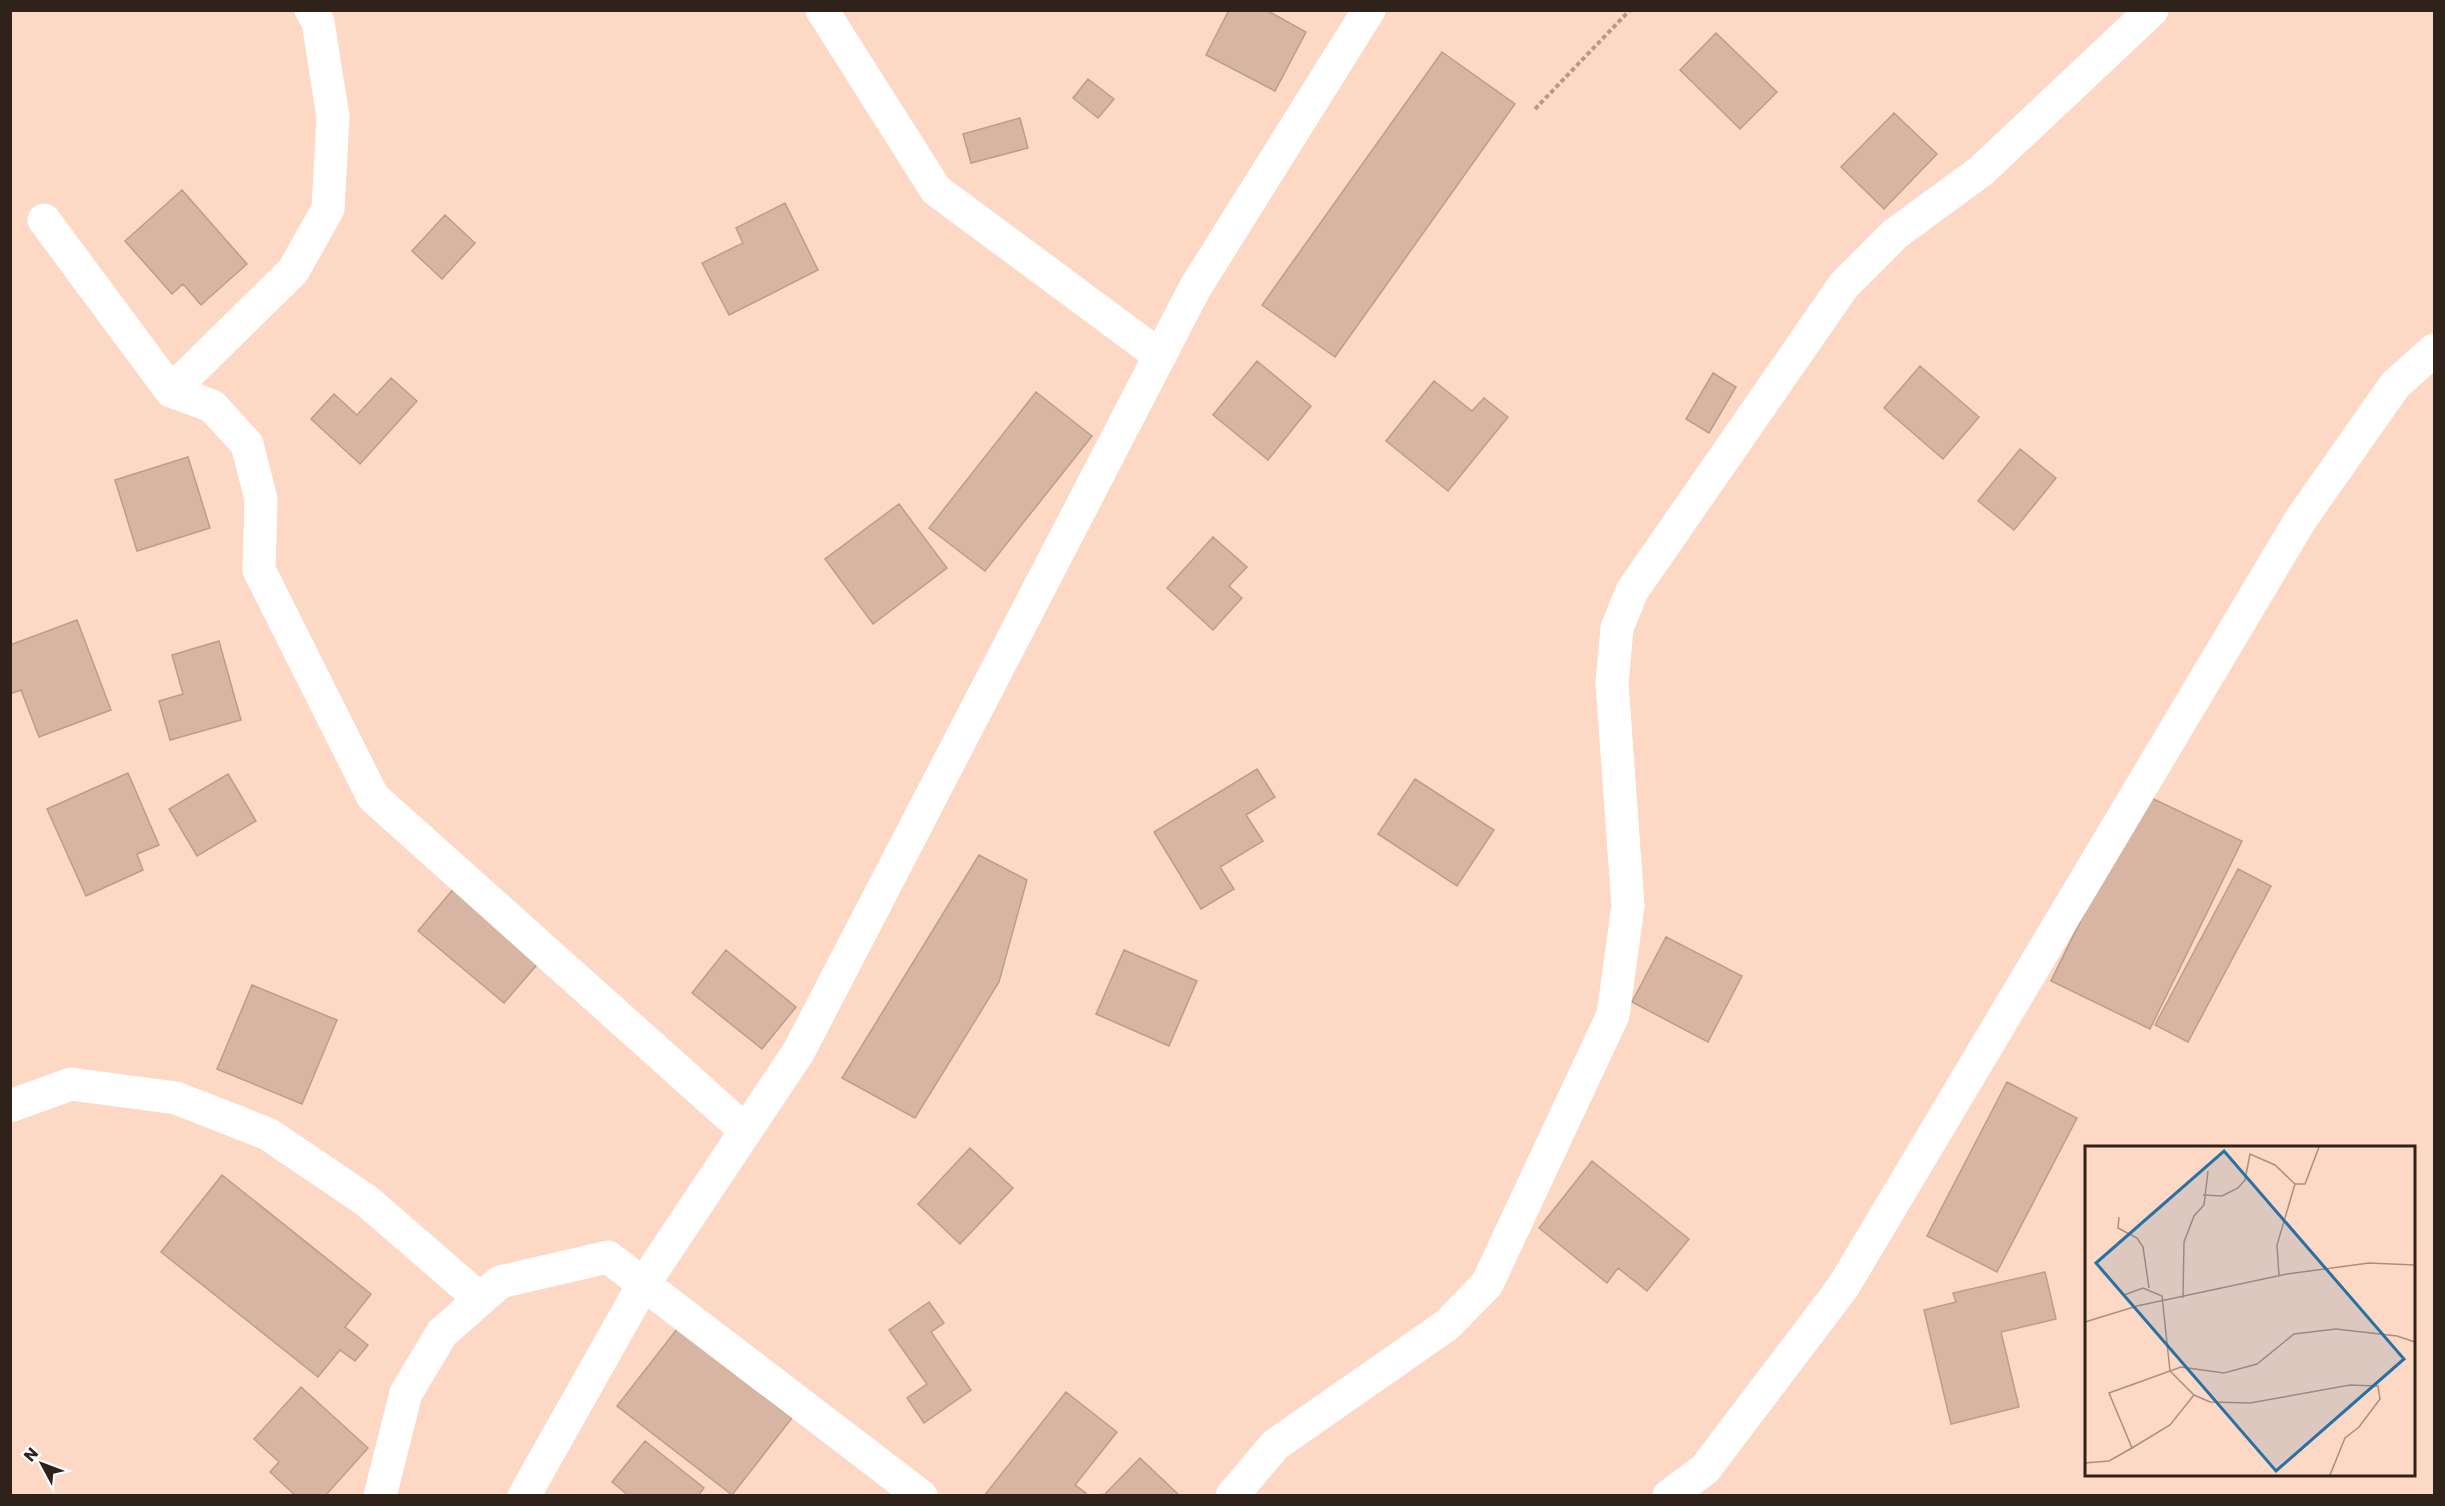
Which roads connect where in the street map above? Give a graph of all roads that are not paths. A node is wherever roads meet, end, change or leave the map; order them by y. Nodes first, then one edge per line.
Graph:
1 (311, 10) edge
2 (822, 10) edge
3 (1369, 10) edge
4 (2152, 10) edge
5 (44, 220) dead end
6 (2434, 350) edge
7 (1160, 356) junction
8 (171, 391) junction
9 (10, 1106) edge
10 (746, 1131) junction
11 (643, 1285) junction
12 (480, 1299) junction
13 (380, 1496) edge
14 (525, 1496) edge
15 (921, 1496) edge
16 (1232, 1496) edge
17 (1669, 1496) edge

1 - 8 street
2 - 7 street
3 - 7 street
4 - 16 street
5 - 8 street
6 - 17 street
7 - 10 street
8 - 10 street
9 - 12 street
10 - 11 street
11 - 12 street
11 - 14 street
11 - 15 street
12 - 13 street

